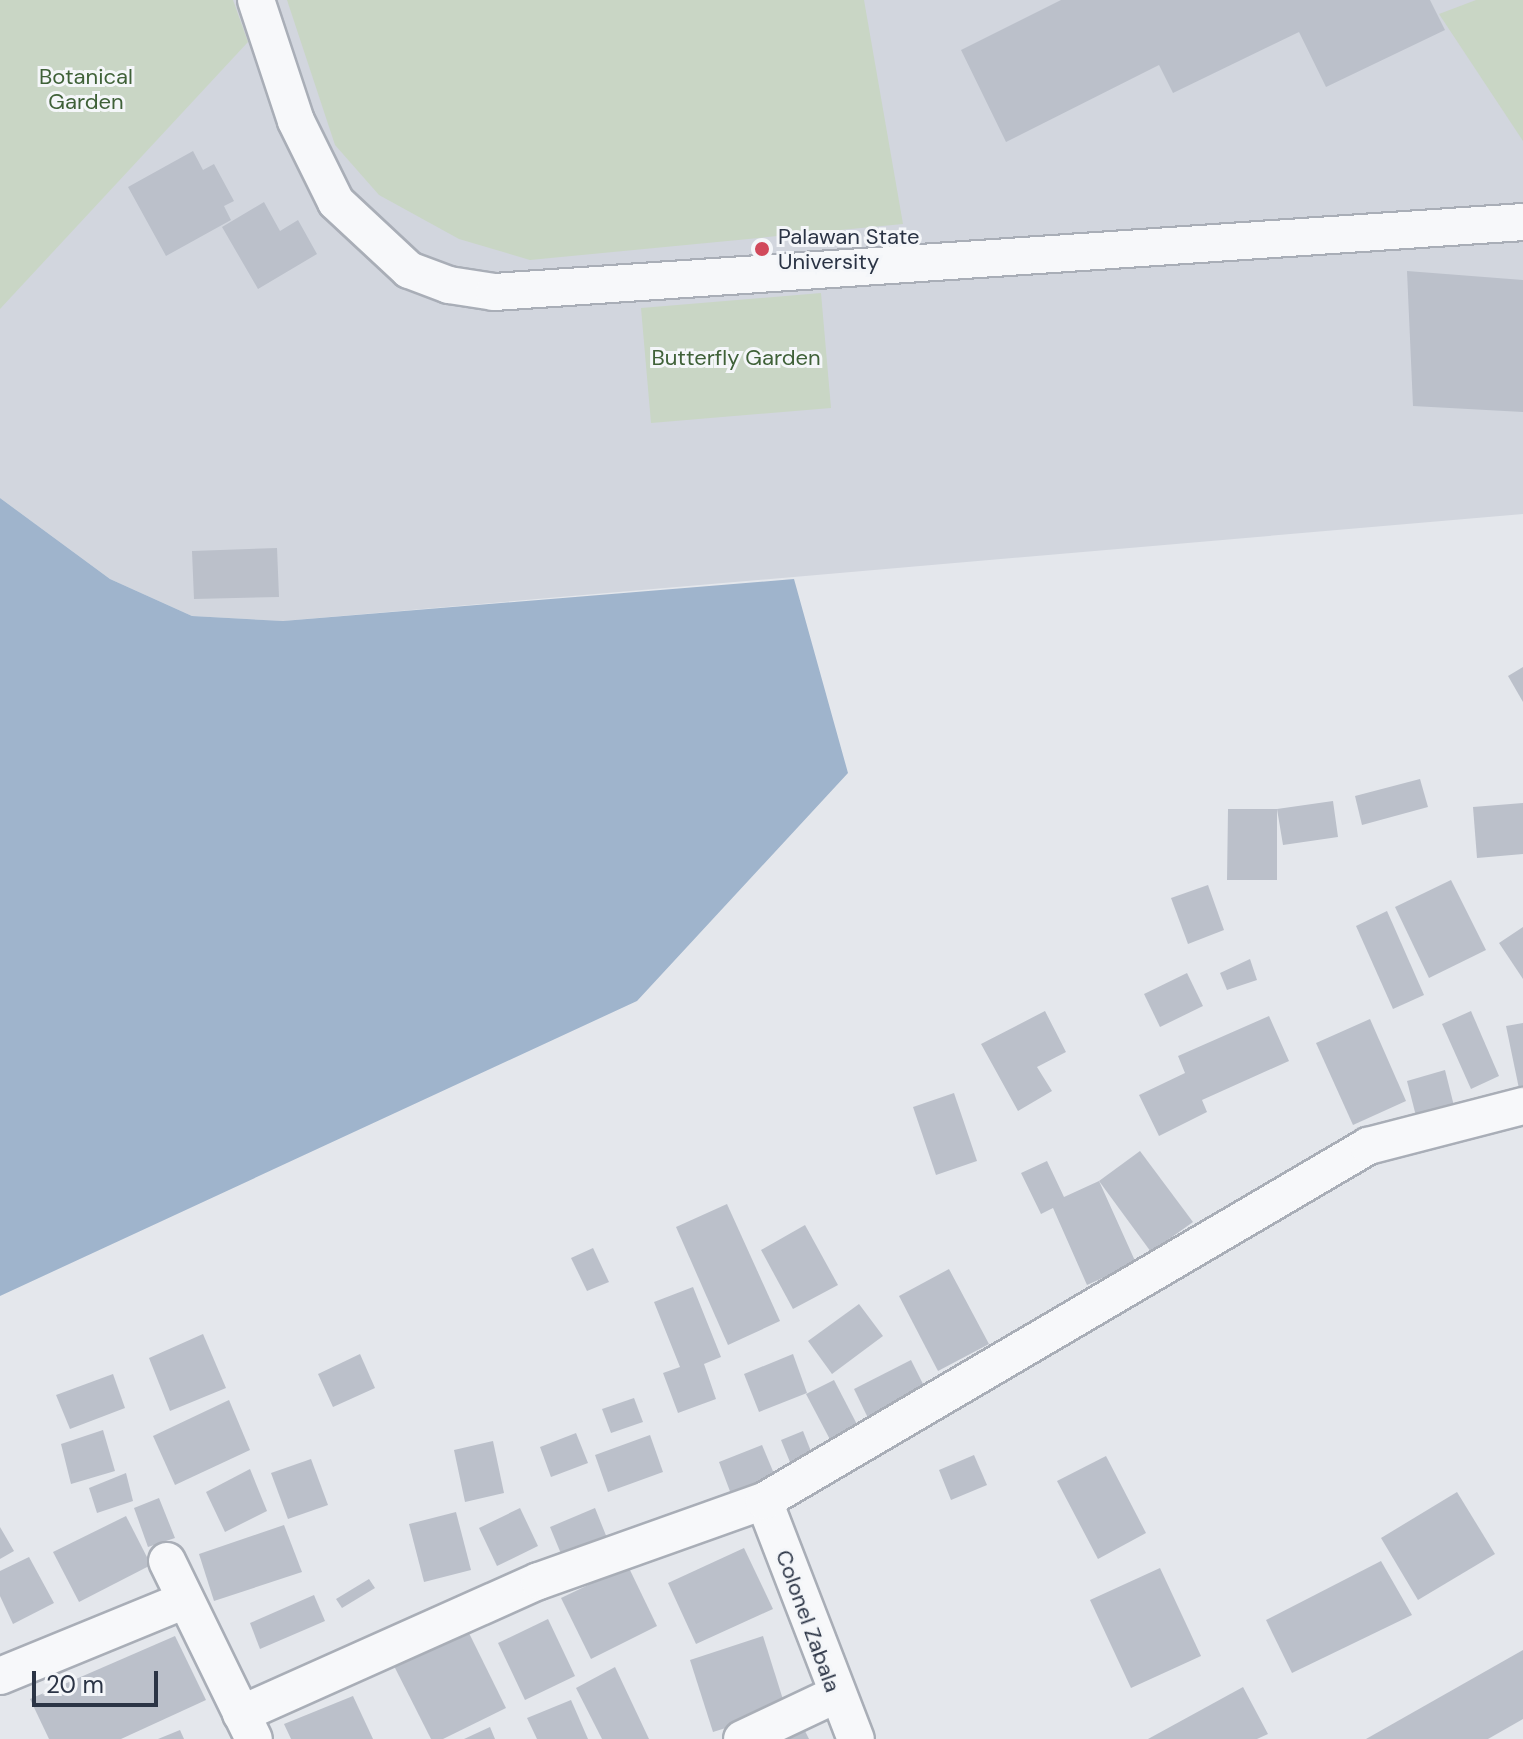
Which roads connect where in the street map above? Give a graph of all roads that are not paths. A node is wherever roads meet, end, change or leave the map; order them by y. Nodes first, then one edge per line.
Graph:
1 (256, 0) edge
2 (1523, 222) edge
3 (1523, 1106) edge
4 (764, 1501) junction
5 (167, 1561) dead end
6 (183, 1601) junction
7 (0, 1676) edge
8 (835, 1695) junction
9 (248, 1727) edge
10 (742, 1739) edge
11 (856, 1739) edge

1 - 2 street
3 - 4 street
4 - 8 street, Colonel Zabala
4 - 9 street
5 - 6 street
6 - 7 street
6 - 9 street
8 - 10 street
8 - 11 street, Colonel Zabala

